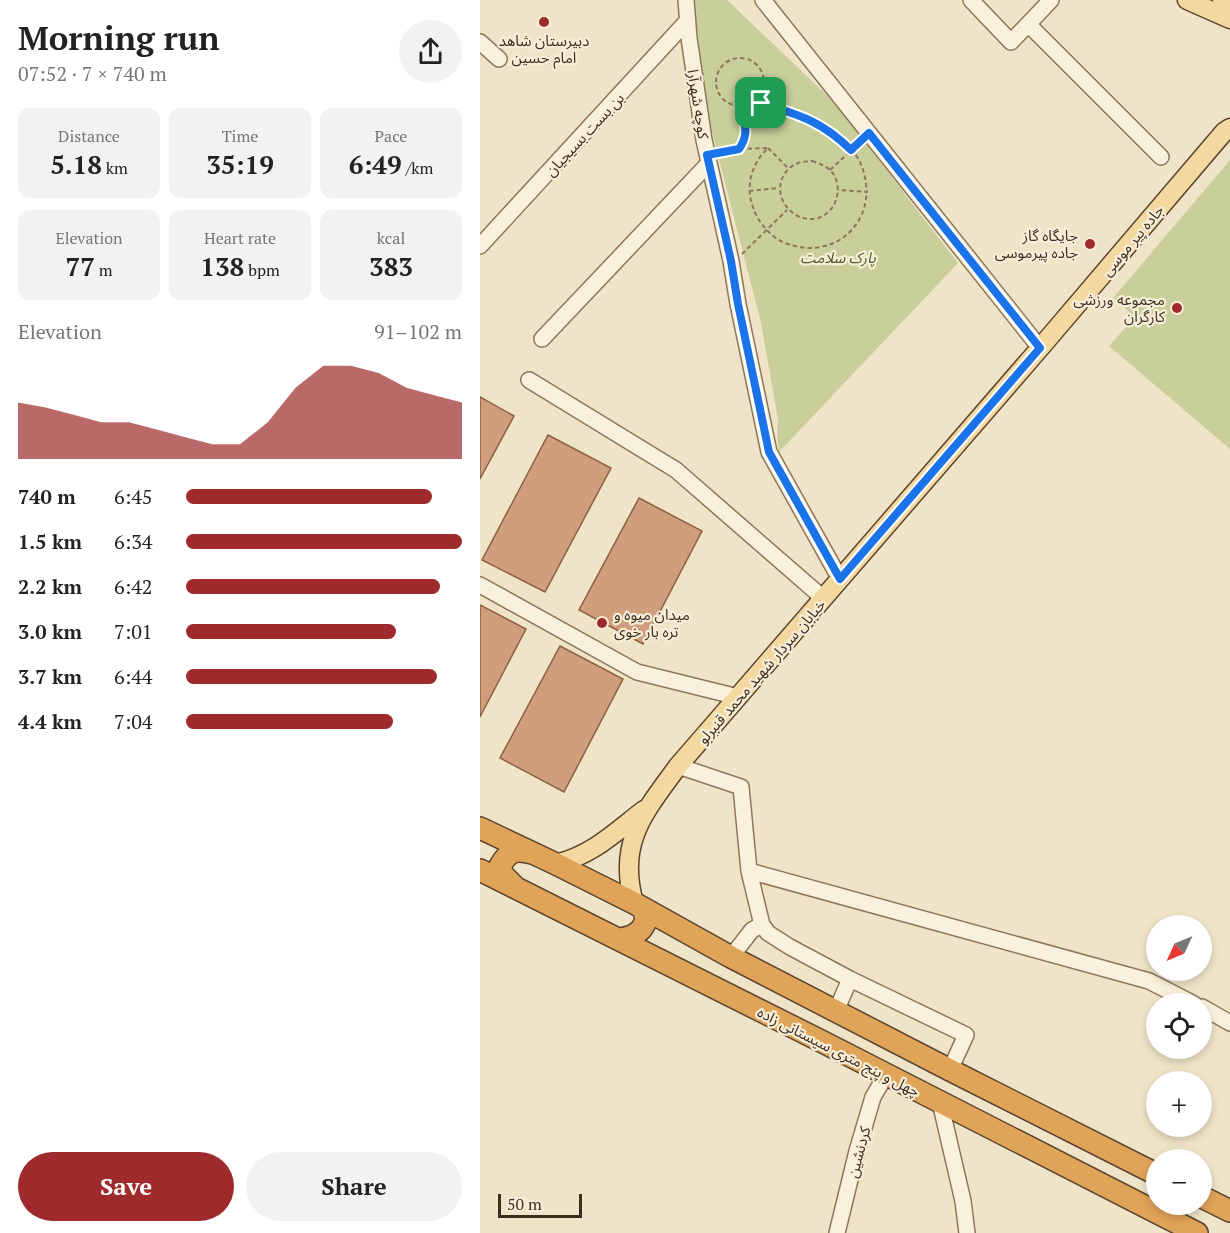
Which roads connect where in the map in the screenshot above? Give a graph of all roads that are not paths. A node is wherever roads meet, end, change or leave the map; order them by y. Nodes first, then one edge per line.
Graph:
1 (686, 0) edge
2 (763, 0) edge
3 (971, 0) edge
4 (1052, 0) edge
5 (1187, 0) edge
6 (1222, 0) edge
7 (1230, 3) edge
8 (1230, 19) edge
9 (687, 21) junction
10 (1028, 24) junction
11 (480, 42) edge
12 (499, 59) dead end
13 (1228, 126) edge
14 (1161, 158) dead end
15 (708, 159) junction
16 (480, 246) edge
17 (542, 339) dead end
18 (1040, 348) junction
19 (529, 380) dead end
20 (840, 579) junction
21 (480, 585) edge
22 (824, 598) junction
23 (738, 697) junction
24 (678, 766) junction
25 (650, 805) junction
26 (480, 828) edge
27 (533, 853) junction
28 (556, 864) junction
29 (480, 870) edge
30 (749, 871) junction
31 (519, 890) junction
32 (638, 906) junction
33 (762, 925) junction
34 (619, 939) junction
35 (731, 957) junction
36 (850, 979) junction
37 (1172, 993) edge
38 (836, 1011) junction
39 (1212, 1013) edge
40 (1230, 1023) edge
41 (950, 1070) junction
42 (886, 1075) junction
43 (940, 1102) junction
44 (1146, 1169) edge
45 (1212, 1202) edge
46 (1230, 1211) edge
47 (837, 1233) edge
48 (967, 1233) edge
49 (1197, 1233) edge

1 - 9 street, کوچه شهرآرا
2 - 18 street
3 - 10 street
4 - 10 street
5 - 8 main road
6 - 7 main road
9 - 15 street, کوچه شهرآرا
9 - 16 street, بن بست بسیجیان
10 - 14 street
11 - 12 street
13 - 18 main road, جاده پیر موسی
15 - 17 street
15 - 20 street, کوچه شهرآرا
18 - 20 main road, خیابان سردار شهید محمد قنبرلو
19 - 22 street
20 - 22 main road, خیابان سردار شهید محمد قنبرلو
21 - 23 street
22 - 23 main road, خیابان سردار شهید محمد قنبرلو
23 - 24 main road, خیابان سردار شهید محمد قنبرلو
24 - 25 main road, خیابان سردار شهید محمد قنبرلو
24 - 30 street
25 - 28 main road
25 - 32 main road
26 - 27 highway
27 - 28 highway
27 - 31 highway
28 - 32 highway
29 - 31 highway, چهل و پنج متری سیستانی زاده
30 - 33 street
30 - 37 street
31 - 34 highway, چهل و پنج متری سیستانی زاده
32 - 34 highway
32 - 35 highway
33 - 35 street
33 - 36 street
34 - 42 highway, چهل و پنج متری سیستانی زاده
35 - 38 highway
36 - 38 street
36 - 41 street
38 - 41 highway
39 - 40 street
41 - 44 highway
42 - 43 highway, چهل و پنج متری سیستانی زاده
42 - 47 street, کردنشین
43 - 48 street
43 - 49 highway, چهل و پنج متری سیستانی زاده
45 - 46 highway

